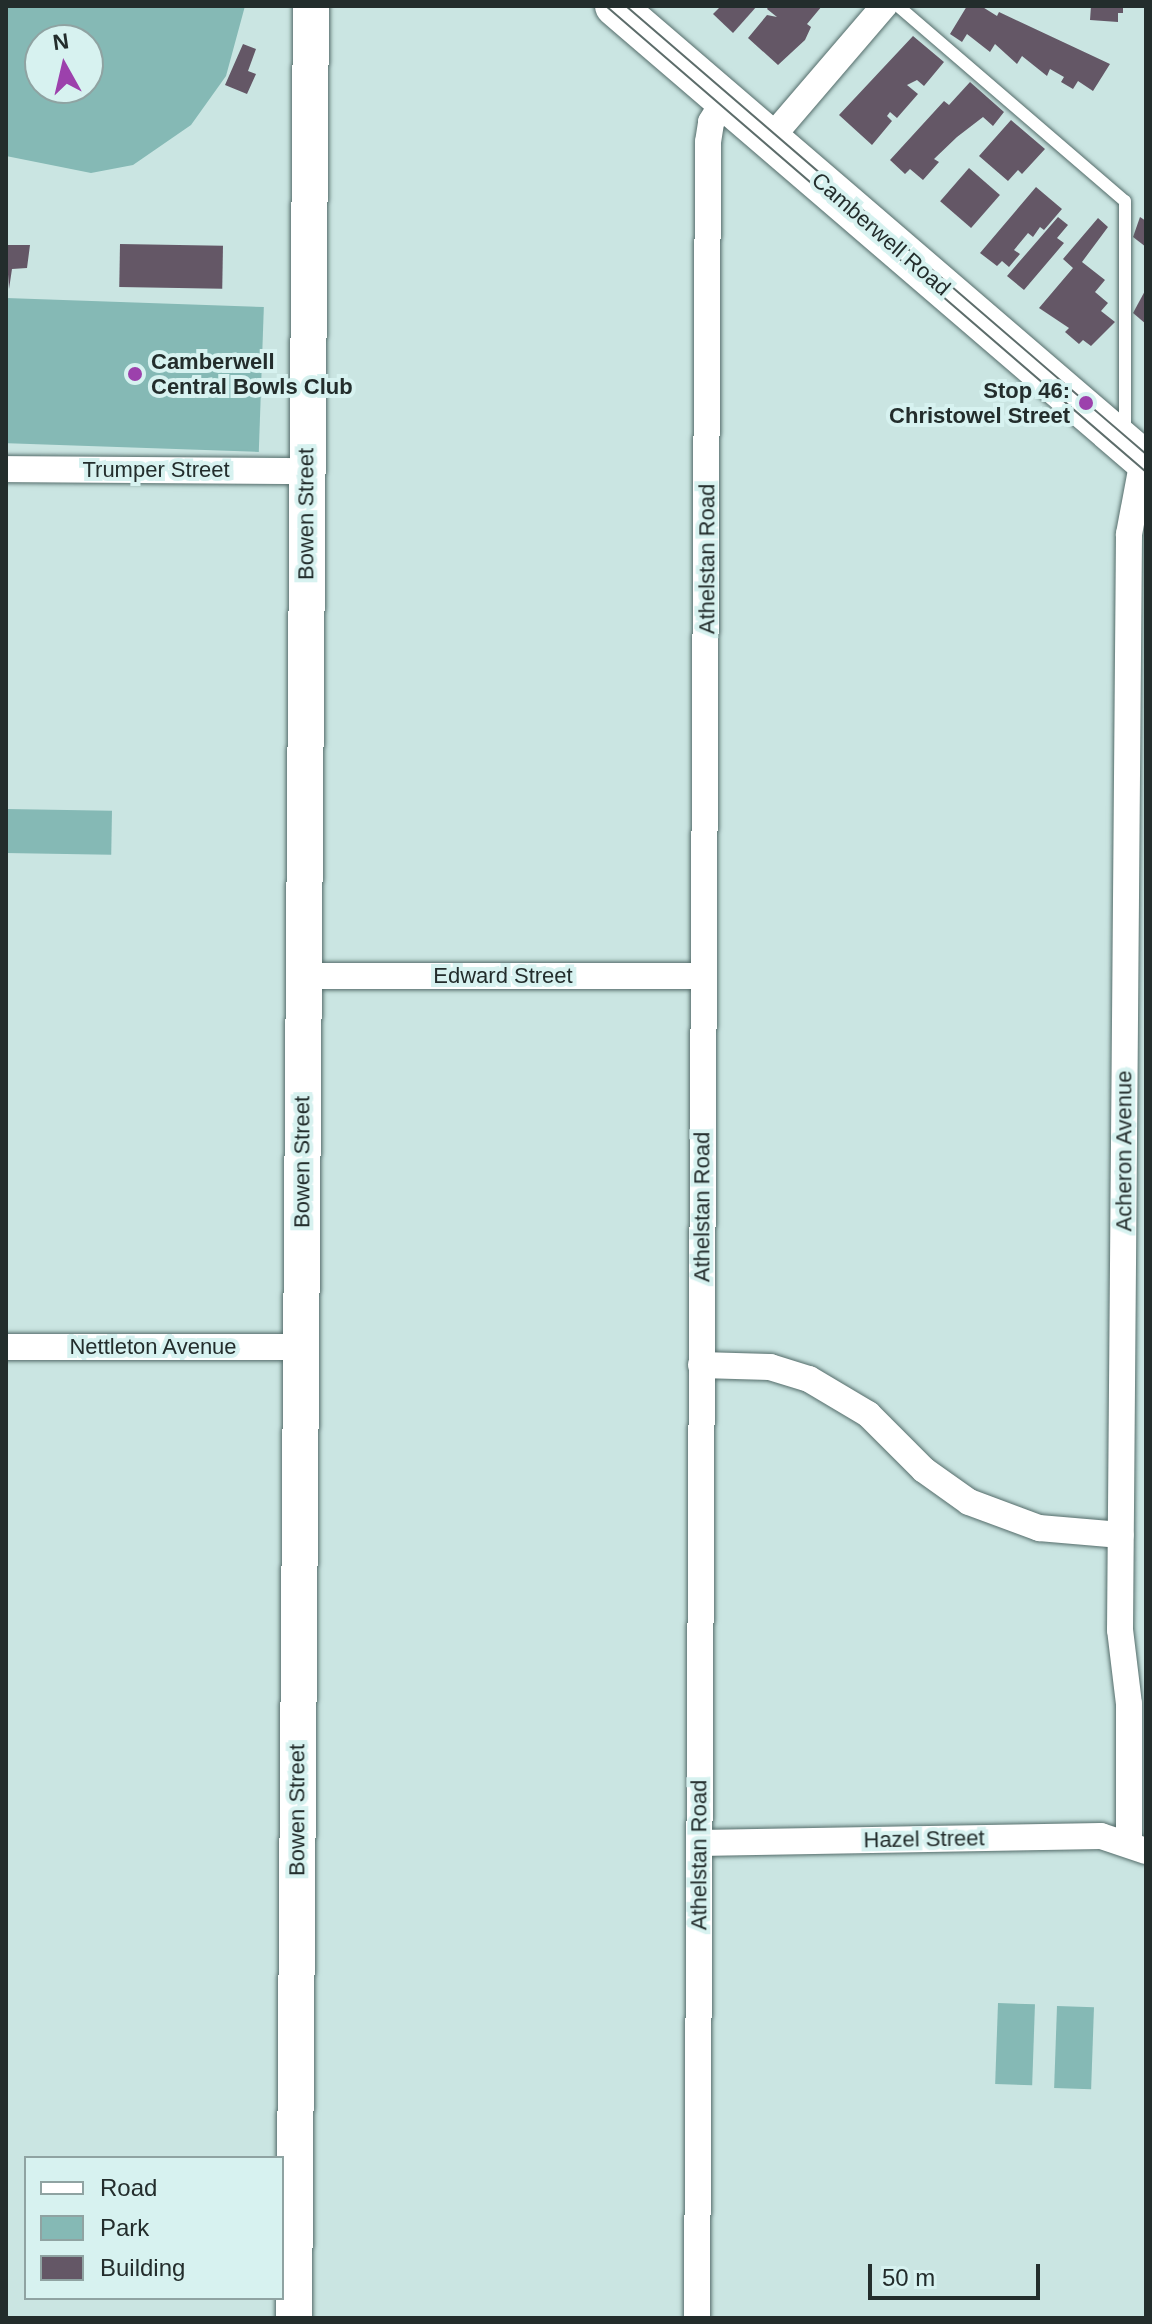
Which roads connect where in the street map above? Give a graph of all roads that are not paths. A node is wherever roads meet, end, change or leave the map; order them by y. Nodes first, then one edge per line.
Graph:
1 (311, 6) edge
2 (615, 6) edge
3 (884, 6) edge
4 (898, 6) edge
5 (725, 100) junction
6 (770, 139) junction
7 (1138, 449) edge
8 (6, 469) edge
9 (306, 471) junction
10 (303, 976) junction
11 (703, 976) junction
12 (6, 1347) edge
13 (300, 1347) junction
14 (701, 1365) junction
15 (1121, 1535) junction
16 (699, 1843) junction
17 (1138, 1846) edge
18 (294, 2318) edge
19 (697, 2318) edge

1 - 9 street, Bowen Street
2 - 5 main road, Camberwell Road
3 - 6 street
4 - 7 lane
5 - 6 main road, Camberwell Road
5 - 11 street, Athelstan Road
6 - 7 main road, Camberwell Road
7 - 15 street, Acheron Avenue
8 - 9 street, Trumper Street
9 - 10 street, Bowen Street
10 - 11 street, Edward Street
10 - 13 street, Bowen Street
11 - 14 street, Athelstan Road
12 - 13 street, Nettleton Avenue
13 - 18 street, Bowen Street
14 - 15 street
14 - 16 street, Athelstan Road
15 - 17 street, Acheron Avenue
16 - 17 street, Hazel Street
16 - 19 street, Athelstan Road

